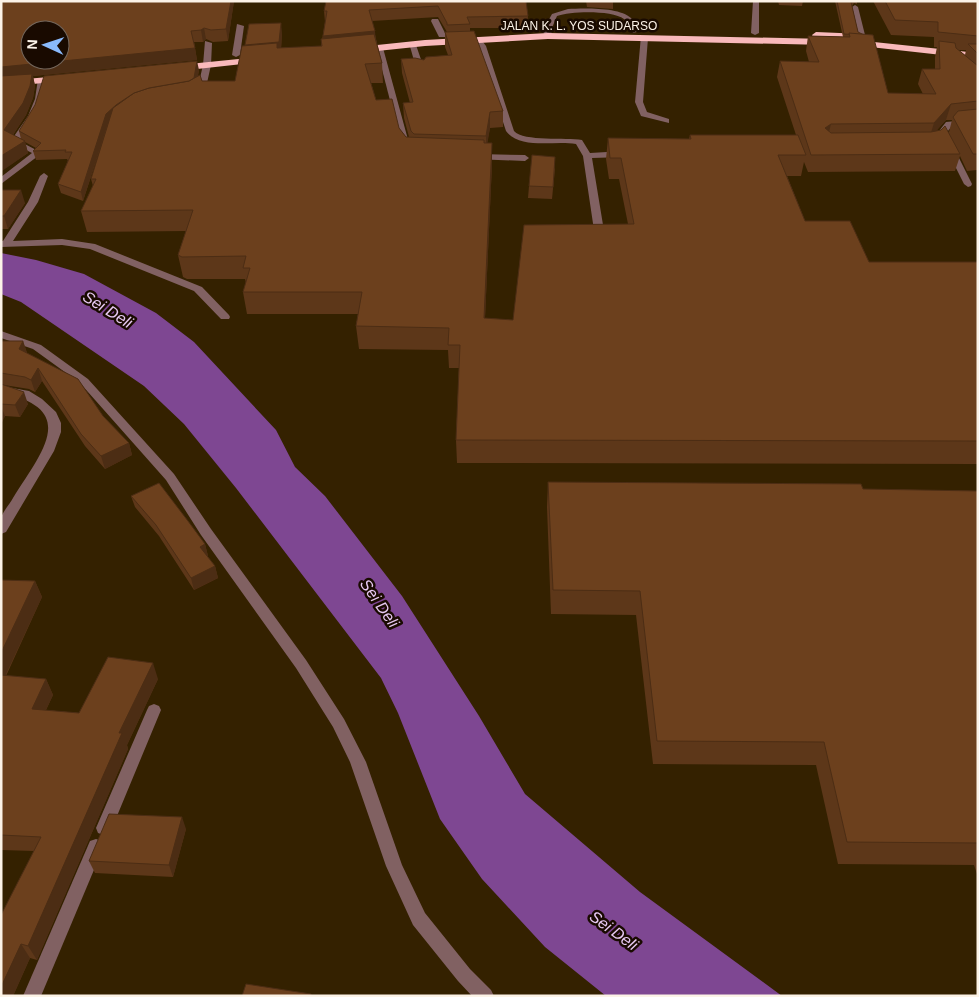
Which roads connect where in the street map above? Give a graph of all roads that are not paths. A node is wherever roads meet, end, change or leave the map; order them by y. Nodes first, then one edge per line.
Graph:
1 (756, 1) edge
2 (854, 7) edge
3 (435, 21) edge
4 (240, 26) dead end
5 (636, 31) junction
6 (547, 33) junction
7 (755, 33) junction
8 (442, 35) junction
9 (863, 37) junction
10 (644, 38) junction
11 (477, 40) junction
12 (208, 43) edge
13 (412, 45) junction
14 (379, 48) junction
15 (978, 49) edge
16 (236, 55) junction
17 (978, 56) edge
18 (207, 62) junction
19 (168, 65) edge
20 (60, 70) edge
21 (420, 71) edge
22 (1, 76) edge
23 (70, 78) edge
24 (41, 81) junction
25 (1, 84) edge
26 (185, 99) edge
27 (666, 121) dead end
28 (978, 122) edge
29 (942, 134) junction
30 (926, 144) edge
31 (631, 153) edge
32 (412, 154) edge
33 (467, 156) edge
34 (587, 156) junction
35 (525, 158) dead end
36 (44, 176) dead end
37 (1, 181) edge
38 (968, 184) dead end
39 (600, 237) edge
40 (4, 244) edge
41 (225, 317) dead end
42 (1, 334) edge
43 (1, 389) edge
44 (1, 529) edge
45 (154, 710) dead end
46 (32, 996) edge
47 (485, 996) edge

1 - 7 street
2 - 9 street
3 - 8 street
4 - 16 street
5 - 6 highway, JALAN K. L. YOS SUDARSO
5 - 6 street
5 - 7 highway, JALAN K. L. YOS SUDARSO
6 - 8 highway, JALAN K. L. YOS SUDARSO
6 - 10 highway, JALAN K. L. YOS SUDARSO
6 - 11 highway, JALAN K. L. YOS SUDARSO
7 - 9 highway, JALAN K. L. YOS SUDARSO
8 - 14 highway, JALAN K. L. YOS SUDARSO
9 - 15 highway, JALAN K. L. YOS SUDARSO
10 - 17 highway, JALAN K. L. YOS SUDARSO
10 - 27 street
11 - 13 highway, JALAN K. L. YOS SUDARSO
11 - 34 street
12 - 18 street
13 - 14 highway, JALAN K. L. YOS SUDARSO
13 - 21 street
14 - 32 street
16 - 18 highway
16 - 18 highway
18 - 19 highway
18 - 26 street
20 - 22 highway
23 - 24 highway
24 - 25 highway
24 - 37 street
28 - 29 street
29 - 30 street
29 - 38 street
31 - 34 street
33 - 35 street
34 - 39 street
36 - 40 street
40 - 41 street
42 - 47 street
43 - 44 street
45 - 46 street

